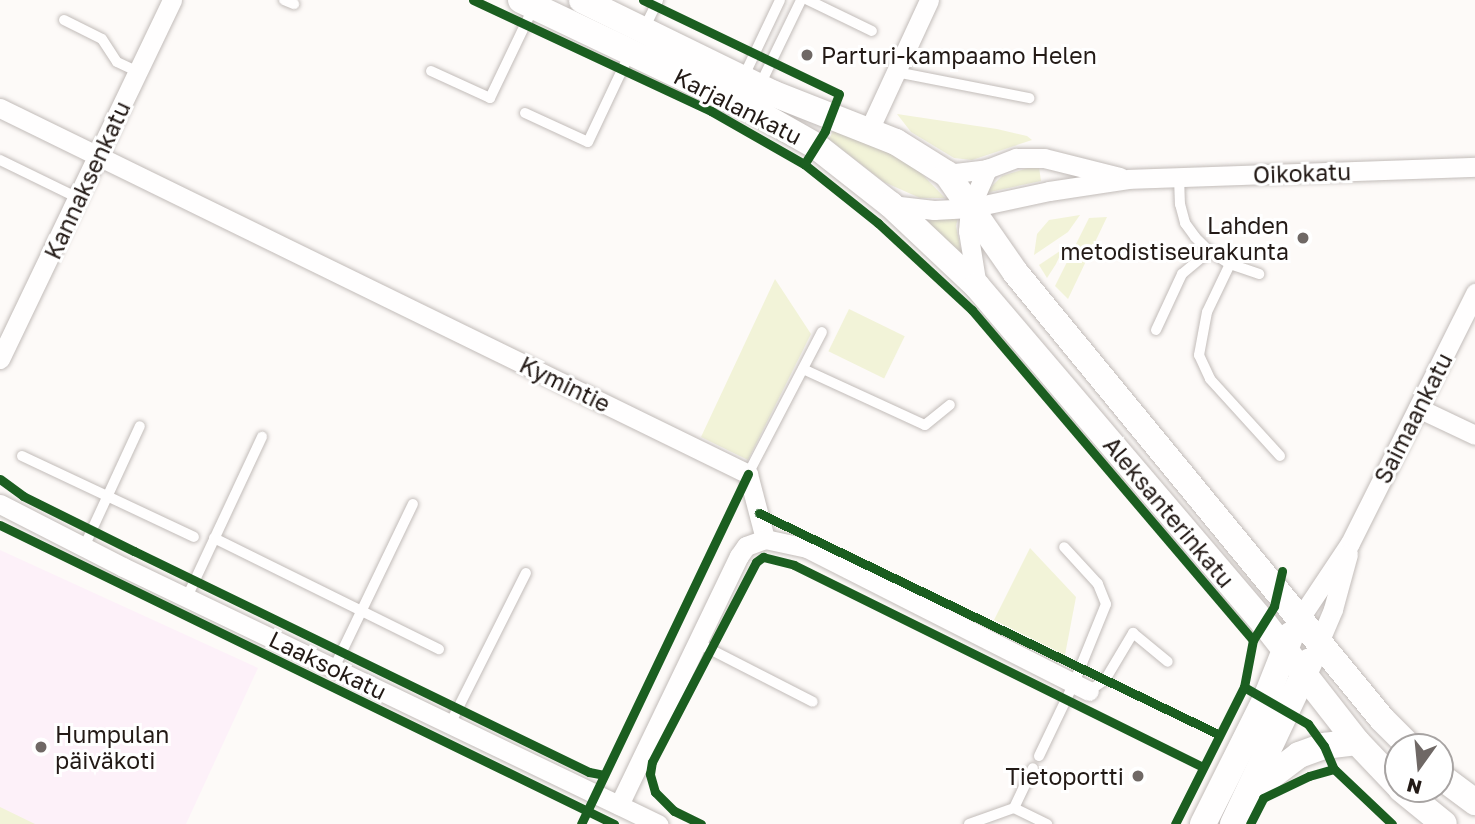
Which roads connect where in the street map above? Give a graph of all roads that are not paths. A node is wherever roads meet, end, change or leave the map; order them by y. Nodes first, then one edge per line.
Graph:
1 (172, 0) edge
2 (582, 0) edge
3 (658, 0) edge
4 (780, 0) edge
5 (801, 0) edge
6 (808, 0) edge
7 (929, 0) edge
8 (527, 3) edge
9 (64, 20) dead end
10 (643, 30) junction
11 (872, 31) dead end
12 (630, 53) junction
13 (431, 71) dead end
14 (138, 72) junction
15 (895, 72) junction
16 (751, 83) junction
17 (1029, 98) dead end
18 (0, 108) edge
19 (525, 113) dead end
20 (869, 130) junction
21 (99, 156) junction
22 (0, 160) edge
23 (1475, 167) edge
24 (988, 169) junction
25 (947, 174) junction
26 (1179, 177) junction
27 (1128, 179) junction
28 (79, 198) junction
29 (891, 205) junction
30 (970, 208) junction
31 (933, 246) joint
32 (1209, 251) junction
33 (1230, 264) junction
34 (1259, 274) dead end
35 (977, 286) junction
36 (1475, 293) edge
37 (1156, 330) dead end
38 (822, 332) dead end
39 (0, 359) edge
40 (803, 369) junction
41 (950, 405) dead end
42 (1418, 408) junction
43 (140, 426) dead end
44 (1475, 435) edge
45 (262, 437) dead end
46 (22, 456) dead end
47 (1280, 456) dead end
48 (748, 474) junction
49 (107, 496) junction
50 (0, 504) edge
51 (413, 504) dead end
52 (194, 537) dead end
53 (214, 538) junction
54 (765, 539) junction
55 (1350, 542) junction
56 (84, 547) junction
57 (1064, 547) dead end
58 (526, 573) dead end
59 (187, 597) junction
60 (362, 611) junction
61 (1300, 618) junction
62 (1320, 640) junction
63 (696, 642) junction
64 (439, 649) dead end
65 (1285, 649) junction
66 (1168, 662) dead end
67 (334, 668) junction
68 (1304, 672) junction
69 (1082, 687) junction
70 (813, 702) dead end
71 (450, 724) junction
72 (1396, 733) edge
73 (1357, 742) junction
74 (1039, 756) dead end
75 (1033, 768) dead end
76 (1384, 770) edge
77 (1454, 786) edge
78 (1245, 796) junction
79 (1475, 802) edge
80 (1419, 803) edge
81 (619, 805) junction
82 (1014, 808) junction
83 (658, 824) edge
84 (969, 824) edge
85 (1046, 824) edge
86 (1203, 824) edge
87 (1233, 824) edge
88 (1444, 824) edge

1 - 14 street, Kannaksenkatu
2 - 10 main road, Karjalankatu
3 - 10 lane
4 - 16 lane
5 - 16 lane
6 - 11 lane
7 - 15 street
8 - 12 main road, Karjalankatu
8 - 13 lane
9 - 14 lane
10 - 16 main road, Karjalankatu
12 - 19 lane
12 - 29 main road, Karjalankatu
14 - 21 street, Kannaksenkatu
15 - 17 lane
15 - 20 street
16 - 20 main road, Karjalankatu
18 - 21 street, Kymintie
20 - 25 main road, Karjalankatu
21 - 28 street, Kannaksenkatu
21 - 48 street, Kymintie
22 - 28 lane
23 - 26 street, Oikokatu
24 - 25 street, Oikokatu
24 - 27 street, Oikokatu
24 - 30 street
25 - 30 main road, Karjalankatu
26 - 27 street, Oikokatu
26 - 32 lane
27 - 30 street, Oikokatu
28 - 39 street, Kannaksenkatu
29 - 30 street, Oikokatu
29 - 31 main road, Karjalankatu
30 - 35 street
30 - 61 main road, Aleksanterinkatu
31 - 35 main road, Aleksanterinkatu
32 - 33 lane
32 - 37 lane
33 - 34 lane
33 - 47 lane
35 - 65 main road, Aleksanterinkatu
36 - 42 street, Saimaankatu
38 - 40 lane
40 - 41 lane
40 - 48 lane
42 - 44 street
42 - 55 street, Saimaankatu
43 - 49 lane
45 - 53 lane
46 - 49 lane
48 - 54 street
49 - 52 lane
49 - 56 lane
50 - 56 street, Laaksokatu
51 - 60 lane
53 - 59 lane
53 - 60 lane
54 - 63 street
54 - 69 street
55 - 61 street, Saimaankatu
55 - 62 street, Saimaankatu
56 - 59 street, Laaksokatu
57 - 69 lane
58 - 71 lane
59 - 67 street, Laaksokatu
60 - 64 lane
60 - 67 lane
61 - 62 main road, Aleksanterinkatu
61 - 65 main road, Saimaankatu
62 - 68 main road, Saimaankatu
62 - 72 main road, Aleksanterinkatu
63 - 70 lane
63 - 81 street
65 - 68 main road, Aleksanterinkatu
65 - 86 main road, Saimaankatu
66 - 69 lane
67 - 71 street, Laaksokatu
68 - 73 main road, Aleksanterinkatu
68 - 78 main road, Saimaankatu
69 - 74 lane
71 - 81 street, Laaksokatu
73 - 76 main road, Aleksanterinkatu
73 - 78 main road, Saimaankatu
75 - 82 lane
77 - 79 main road
78 - 87 main road, Saimaankatu
80 - 88 main road, Aleksanterinkatu
81 - 83 street, Laaksokatu
82 - 84 lane
82 - 85 lane

